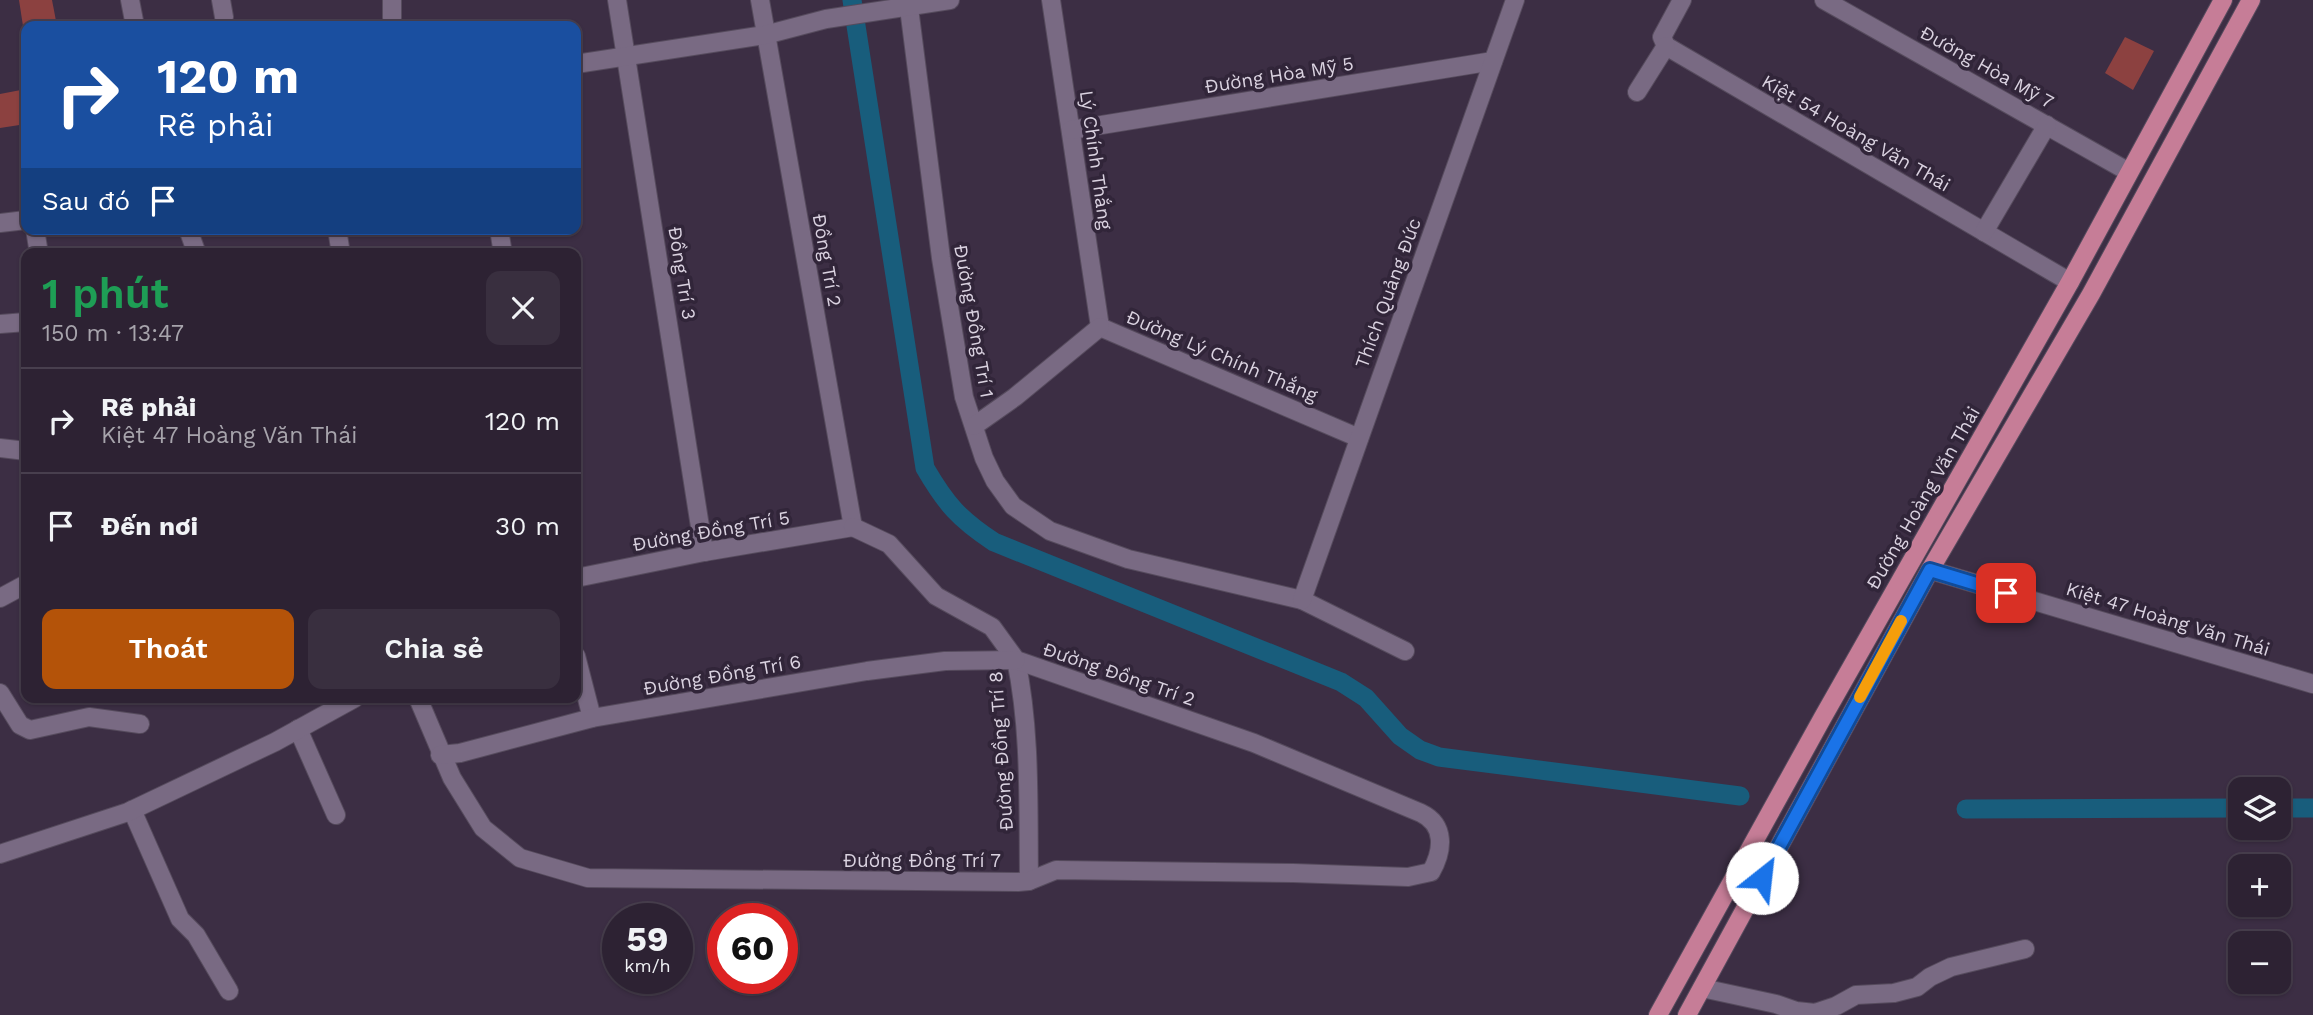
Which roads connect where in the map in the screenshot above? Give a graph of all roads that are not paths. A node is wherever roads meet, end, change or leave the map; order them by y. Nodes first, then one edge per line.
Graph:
1 (130, 0) edge
2 (617, 0) edge
3 (760, 0) edge
4 (950, 0) edge
5 (1051, 0) edge
6 (1515, 0) edge
7 (1682, 0) edge
8 (1825, 0) edge
9 (2223, 0) edge
10 (2251, 0) edge
11 (903, 5) edge
12 (134, 21) edge
13 (765, 35) junction
14 (1665, 46) junction
15 (627, 57) junction
16 (1493, 61) junction
17 (581, 63) edge
18 (1637, 92) dead end
19 (2047, 125) junction
20 (1071, 131) junction
21 (2129, 172) junction
22 (21, 221) edge
23 (0, 223) edge
24 (1984, 232) junction
25 (2070, 282) junction
26 (21, 322) edge
27 (0, 324) edge
28 (1100, 327) junction
29 (974, 426) junction
30 (1359, 438) junction
31 (0, 448) edge
32 (21, 450) edge
33 (853, 527) junction
34 (704, 552) junction
35 (1930, 570) junction
36 (581, 577) edge
37 (21, 587) edge
38 (0, 598) edge
39 (1302, 600) junction
40 (1405, 651) dead end
41 (1016, 660) junction
42 (581, 675) edge
43 (2313, 684) edge
44 (0, 693) edge
45 (346, 703) edge
46 (420, 703) edge
47 (1828, 708) junction
48 (592, 718) junction
49 (1848, 719) junction
50 (140, 724) dead end
51 (298, 729) junction
52 (440, 755) junction
53 (1407, 807) joint
54 (132, 810) junction
55 (336, 814) dead end
56 (0, 854) edge
57 (1029, 881) junction
58 (2025, 949) dead end
59 (1702, 988) junction
60 (229, 991) dead end
61 (1658, 1015) edge
62 (1687, 1015) edge

1 - 12 street
2 - 15 street, Đồng Trí 3
3 - 13 street, Đồng Trí 2
4 - 11 street
5 - 20 street, Lý Chính Thắng
6 - 16 street, Thích Quảng Đức
7 - 14 street
8 - 19 street, Đường Hòa Mỹ 7
9 - 21 main road, Đường Hoàng Văn Thái
10 - 35 main road
11 - 13 street
11 - 29 street, Đường Đồng Trí 1
13 - 15 street
13 - 33 street, Đồng Trí 2
14 - 18 street
14 - 24 street, Kiệt 54 Hoàng Văn Thái
15 - 17 street
15 - 34 street, Đồng Trí 3
16 - 20 street, Đường Hòa Mỹ 5
16 - 30 street, Thích Quảng Đức
19 - 21 street, Đường Hòa Mỹ 7
19 - 24 street
20 - 28 street, Lý Chính Thắng
21 - 25 main road, Đường Hoàng Văn Thái
22 - 23 street
24 - 25 street, Kiệt 54 Hoàng Văn Thái
25 - 47 main road, Đường Hoàng Văn Thái
26 - 27 street
28 - 29 street, Đường Lý Chính Thắng
28 - 30 street, Đường Lý Chính Thắng
29 - 39 street, Đường Đồng Trí 1
30 - 39 street, Thích Quảng Đức
31 - 32 street
33 - 34 street, Đường Đồng Trí 5
33 - 41 street, Đường Đồng Trí 2
34 - 36 street, Đường Đồng Trí 5
35 - 43 street, Kiệt 47 Hoàng Văn Thái
35 - 49 main road
37 - 38 street
39 - 40 street, Đường Đồng Trí 1
41 - 48 street, Đường Đồng Trí 6
41 - 53 street, Đường Đồng Trí 2
41 - 57 street, Đường Đồng Trí 8
42 - 48 street
44 - 50 street
45 - 51 street
46 - 52 street, Đường Đồng Trí 7
47 - 49 main road
47 - 61 main road, Đường Hoàng Văn Thái
48 - 52 street, Đường Đồng Trí 6
49 - 59 main road
51 - 54 street
51 - 55 street
52 - 57 street, Đường Đồng Trí 7
53 - 57 street, Đường Đồng Trí 7
54 - 56 street
54 - 60 street
58 - 59 street
59 - 62 main road

